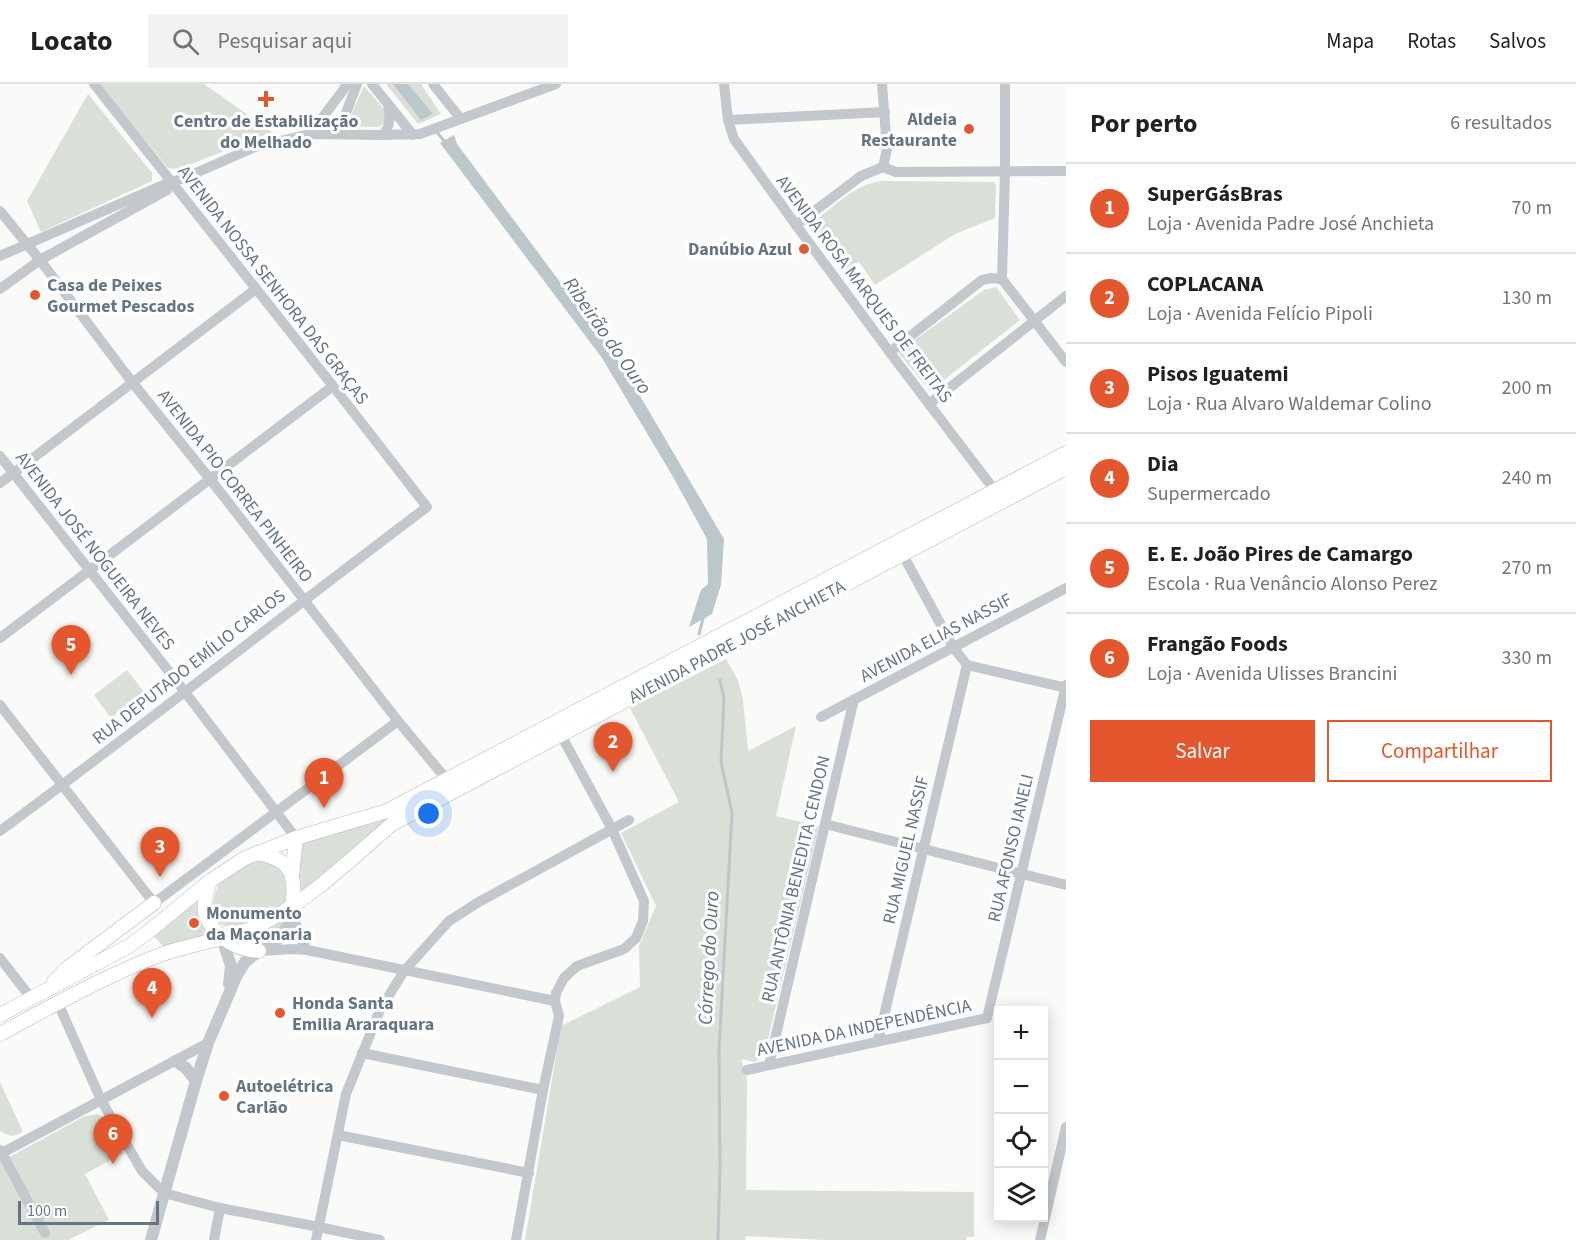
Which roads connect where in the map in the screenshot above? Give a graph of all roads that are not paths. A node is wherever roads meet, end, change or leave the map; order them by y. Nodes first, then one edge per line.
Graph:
1 (94, 84) edge
2 (346, 84) edge
3 (357, 84) edge
4 (372, 84) edge
5 (433, 84) edge
6 (556, 84) edge
7 (724, 84) edge
8 (882, 84) edge
9 (1005, 84) edge
10 (387, 104) junction
11 (885, 112) junction
12 (728, 120) junction
13 (455, 121) junction
14 (310, 134) junction
15 (338, 134) junction
16 (417, 134) junction
17 (383, 135) junction
18 (883, 168) junction
19 (1066, 171) edge
20 (1005, 172) junction
21 (175, 182) junction
22 (0, 211) edge
23 (796, 225) junction
24 (27, 245) junction
25 (0, 256) edge
26 (40, 260) junction
27 (1002, 279) junction
28 (0, 289) edge
29 (256, 289) junction
30 (1066, 296) edge
31 (1034, 321) junction
32 (890, 352) junction
33 (1066, 362) edge
34 (132, 382) junction
35 (333, 386) junction
36 (929, 404) junction
37 (1066, 453) edge
38 (0, 456) edge
39 (1066, 468) edge
40 (14, 473) junction
41 (210, 478) junction
42 (0, 483) edge
43 (999, 496) junction
44 (427, 507) joint
45 (903, 555) junction
46 (89, 571) junction
47 (1066, 588) edge
48 (304, 600) junction
49 (0, 638) edge
50 (953, 647) junction
51 (967, 666) junction
52 (1066, 687) edge
53 (185, 693) junction
54 (854, 699) junction
55 (0, 705) edge
56 (821, 717) dead end
57 (398, 721) junction
58 (561, 735) junction
59 (447, 780) junction
60 (62, 786) junction
61 (276, 813) junction
62 (629, 820) dead end
63 (825, 824) junction
64 (612, 829) junction
65 (0, 831) edge
66 (296, 838) junction
67 (924, 849) junction
68 (256, 853) junction
69 (1022, 874) junction
70 (292, 876) junction
71 (210, 881) junction
72 (1066, 885) edge
73 (154, 903) junction
74 (292, 906) junction
75 (140, 915) junction
76 (147, 933) junction
77 (222, 938) junction
78 (307, 950) junction
79 (259, 951) junction
80 (162, 954) junction
81 (0, 958) edge
82 (404, 970) junction
83 (45, 990) junction
84 (31, 998) junction
85 (226, 1001) junction
86 (555, 1001) junction
87 (58, 1003) junction
88 (0, 1015) edge
89 (987, 1018) joint
90 (0, 1034) edge
91 (878, 1041) junction
92 (208, 1043) junction
93 (362, 1053) junction
94 (176, 1061) junction
95 (769, 1065) junction
96 (747, 1070) dead end
97 (196, 1081) junction
98 (543, 1090) junction
99 (101, 1100) junction
100 (1066, 1127) edge
101 (338, 1135) junction
102 (0, 1152) edge
103 (529, 1173) junction
104 (164, 1193) junction
105 (219, 1208) junction
106 (319, 1227) junction
107 (45, 1233) dead end
108 (151, 1240) edge
109 (214, 1240) edge
110 (316, 1240) edge
111 (380, 1240) edge
112 (516, 1240) edge
113 (1040, 1240) edge

1 - 21 street, AVENIDA NOSSA SENHORA DAS GRAÇAS
2 - 14 street
3 - 15 street
4 - 10 street
5 - 13 street
6 - 13 street
7 - 12 street, AVENIDA ROSA MARQUES DE FREITAS
8 - 11 street
9 - 20 street
10 - 16 street
10 - 17 street
11 - 12 street
11 - 18 street
12 - 23 street, AVENIDA ROSA MARQUES DE FREITAS
13 - 16 street
14 - 15 street
14 - 21 street
15 - 17 street
16 - 17 street
18 - 20 street
18 - 23 street
19 - 20 street
20 - 27 street
21 - 24 street
21 - 26 street
21 - 29 street, AVENIDA NOSSA SENHORA DAS GRAÇAS
22 - 24 street, AVENIDA PIO CORREA PINHEIRO
23 - 32 street, AVENIDA ROSA MARQUES DE FREITAS
24 - 25 street
24 - 26 street, AVENIDA PIO CORREA PINHEIRO
26 - 28 street
26 - 34 street, AVENIDA PIO CORREA PINHEIRO
27 - 31 street
27 - 32 street
29 - 34 street
29 - 35 street, AVENIDA NOSSA SENHORA DAS GRAÇAS
30 - 31 street
31 - 33 street
31 - 36 street
32 - 36 street, AVENIDA ROSA MARQUES DE FREITAS
34 - 40 street
34 - 41 street, AVENIDA PIO CORREA PINHEIRO
35 - 41 street
35 - 44 street, AVENIDA NOSSA SENHORA DAS GRAÇAS
36 - 43 street, AVENIDA ROSA MARQUES DE FREITAS
37 - 43 main road, AVENIDA PADRE JOSÉ ANCHIETA
38 - 40 street, AVENIDA JOSÉ NOGUEIRA NEVES
39 - 43 main road, AVENIDA PADRE JOSÉ ANCHIETA
40 - 42 street
40 - 46 street, AVENIDA JOSÉ NOGUEIRA NEVES
41 - 46 street
41 - 48 street, AVENIDA PIO CORREA PINHEIRO
43 - 45 main road, AVENIDA PADRE JOSÉ ANCHIETA
43 - 59 main road, AVENIDA PADRE JOSÉ ANCHIETA
44 - 48 street, RUA DEPUTADO EMÍLIO CARLOS
45 - 50 street
45 - 58 main road, AVENIDA PADRE JOSÉ ANCHIETA
46 - 49 street
46 - 53 street, AVENIDA JOSÉ NOGUEIRA NEVES
47 - 50 street, AVENIDA ELIAS NASSIF
48 - 53 street, RUA DEPUTADO EMÍLIO CARLOS
48 - 57 street, AVENIDA PIO CORREA PINHEIRO
50 - 51 street
50 - 54 street, AVENIDA ELIAS NASSIF
51 - 52 street
51 - 67 street, RUA MIGUEL NASSIF
52 - 69 street, RUA AFONSO IANELI
53 - 60 street, RUA DEPUTADO EMÍLIO CARLOS
53 - 61 street, AVENIDA JOSÉ NOGUEIRA NEVES
54 - 56 street, AVENIDA ELIAS NASSIF
54 - 63 street, RUA ANTÔNIA BENEDITA CENDON
55 - 60 street
57 - 59 street, AVENIDA PIO CORREA PINHEIRO
57 - 61 street
58 - 64 street
58 - 74 main road, AVENIDA PADRE JOSÉ ANCHIETA
59 - 66 main road, AVENIDA PADRE JOSÉ ANCHIETA
60 - 65 street, RUA DEPUTADO EMÍLIO CARLOS
60 - 73 street
61 - 66 street, AVENIDA JOSÉ NOGUEIRA NEVES
61 - 73 street
62 - 64 street
63 - 67 street
63 - 95 street, RUA ANTÔNIA BENEDITA CENDON
64 - 82 street
64 - 86 street
66 - 68 main road, AVENIDA PADRE JOSÉ ANCHIETA
66 - 70 main road
67 - 69 street
67 - 91 street, RUA MIGUEL NASSIF
68 - 70 main road
68 - 71 main road, AVENIDA PADRE JOSÉ ANCHIETA
69 - 72 street
69 - 89 street, RUA AFONSO IANELI
70 - 74 main road
71 - 76 main road, AVENIDA PADRE JOSÉ ANCHIETA
71 - 77 main road
73 - 75 main road
74 - 77 main road, AVENIDA PADRE JOSÉ ANCHIETA
74 - 78 street
74 - 79 street
75 - 76 main road
75 - 83 main road
76 - 80 main road
76 - 83 main road, AVENIDA PADRE JOSÉ ANCHIETA
77 - 79 main road
77 - 80 main road, AVENIDA PADRE JOSÉ ANCHIETA
77 - 85 street
78 - 79 street
78 - 82 street
79 - 85 street
80 - 87 main road, AVENIDA PADRE JOSÉ ANCHIETA
81 - 84 street
82 - 86 street
82 - 93 street
83 - 84 main road, AVENIDA PADRE JOSÉ ANCHIETA
84 - 88 main road, AVENIDA PADRE JOSÉ ANCHIETA
85 - 92 street
86 - 98 street
87 - 90 main road, AVENIDA PADRE JOSÉ ANCHIETA
87 - 99 street
89 - 91 street, AVENIDA DA INDEPENDÊNCIA
91 - 95 street, AVENIDA DA INDEPENDÊNCIA
92 - 94 street
92 - 97 street
93 - 98 street
93 - 101 street
94 - 97 street
94 - 99 street
95 - 96 street, AVENIDA DA INDEPENDÊNCIA
97 - 104 street
98 - 103 street
99 - 102 street
99 - 104 street
100 - 113 street
101 - 103 street
101 - 106 street
102 - 107 street
103 - 112 street
104 - 105 street
104 - 108 street
105 - 106 street
105 - 109 street
106 - 110 street
106 - 111 street

